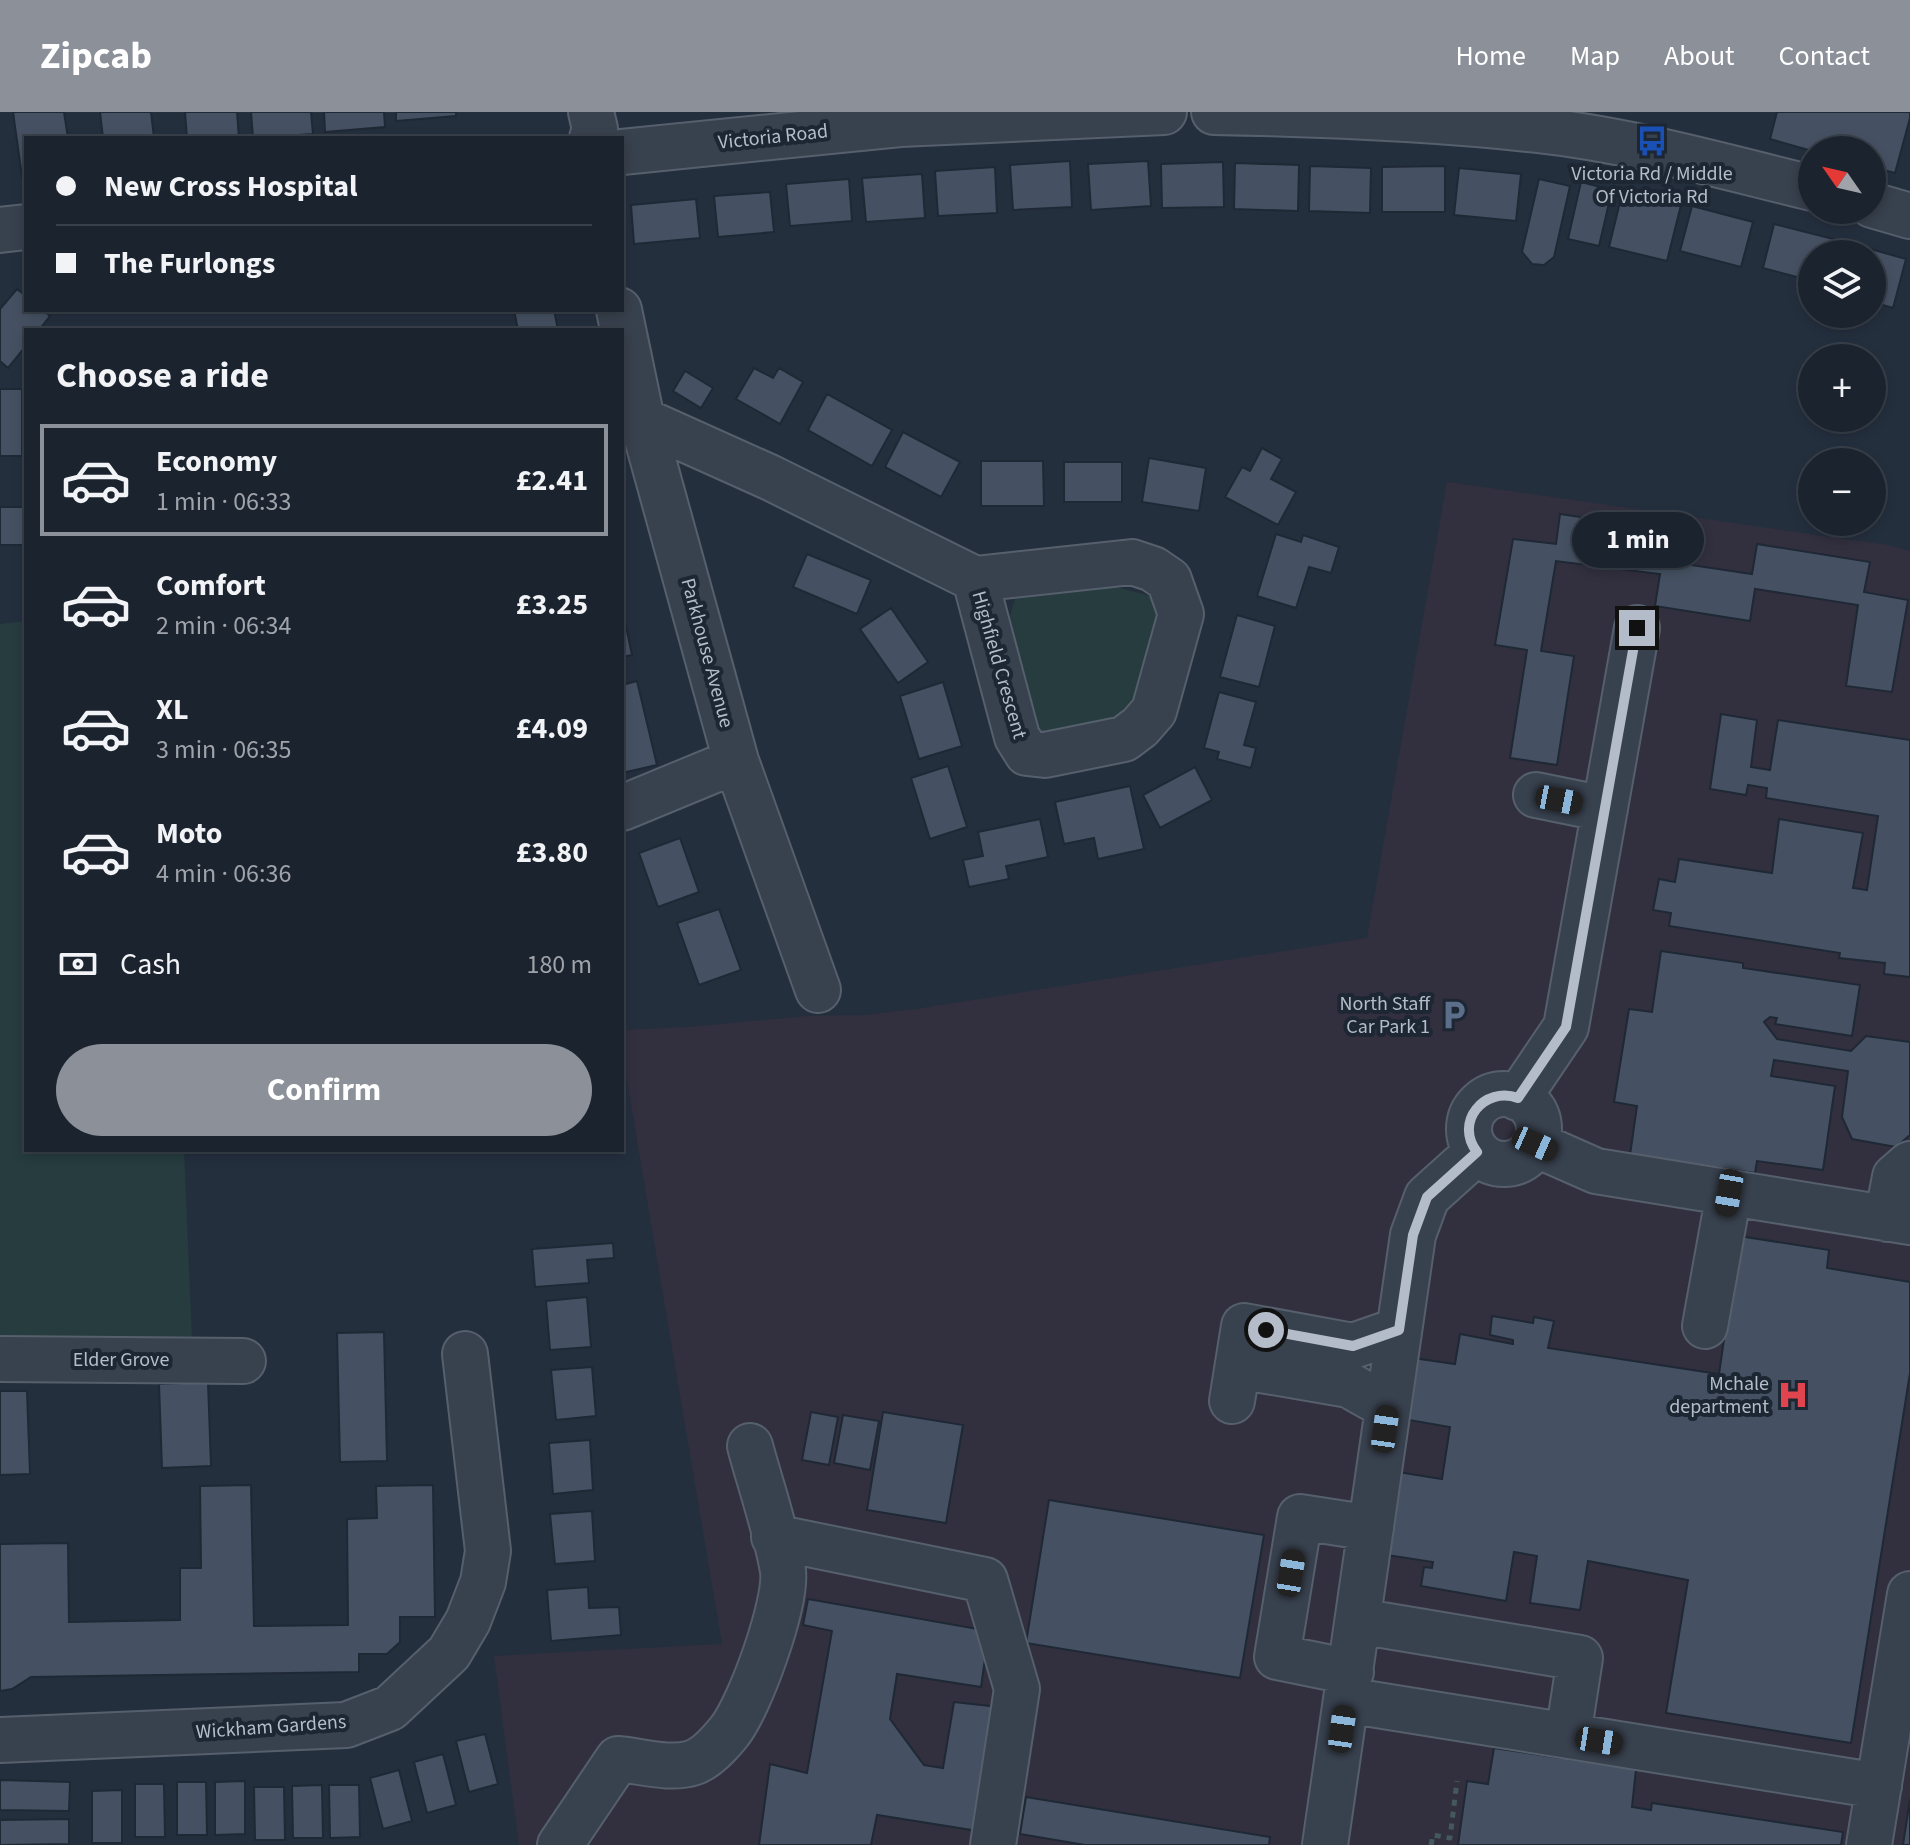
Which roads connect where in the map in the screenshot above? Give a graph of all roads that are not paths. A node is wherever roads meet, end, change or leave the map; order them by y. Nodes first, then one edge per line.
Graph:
1 (591, 112) edge
2 (1164, 112) edge
3 (1214, 112) edge
4 (593, 136) edge
5 (624, 152) edge
6 (1798, 185) edge
7 (1886, 209) edge
8 (1910, 216) edge
9 (24, 227) edge
10 (0, 230) edge
11 (624, 334) edge
12 (642, 420) junction
13 (975, 579) junction
14 (1637, 628) dead end
15 (736, 761) junction
16 (1536, 795) dead end
17 (624, 807) edge
18 (1605, 809) junction
19 (818, 990) dead end
20 (1518, 1098) junction
21 (1505, 1163) junction
22 (1910, 1164) edge
23 (1729, 1193) junction
24 (1899, 1220) edge
25 (1705, 1326) dead end
26 (1399, 1330) junction
27 (465, 1354) dead end
28 (0, 1359) edge
29 (243, 1361) dead end
30 (1388, 1407) junction
31 (750, 1446) dead end
32 (1371, 1528) junction
33 (774, 1537) junction
34 (1910, 1594) edge
35 (1358, 1621) junction
36 (1348, 1686) junction
37 (1568, 1736) junction
38 (0, 1740) edge
39 (1879, 1786) junction
40 (560, 1845) edge
41 (993, 1845) edge
42 (1325, 1845) edge
43 (1869, 1845) edge

1 - 4 street
2 - 5 street, Victoria Road
3 - 6 street
7 - 8 street
9 - 10 street
11 - 12 street, Parkhouse Avenue
12 - 13 street, Highfield Crescent
12 - 15 street, Parkhouse Avenue
13 - 13 street, Highfield Crescent
14 - 18 street
15 - 17 street
15 - 19 street, Parkhouse Avenue
16 - 18 street
18 - 20 street
20 - 21 street
20 - 21 street
21 - 23 street
21 - 26 street
22 - 24 street
23 - 24 street
23 - 25 street
26 - 30 street
26 - 30 street
27 - 38 street, Wickham Gardens
28 - 29 street, Elder Grove
30 - 32 street
31 - 33 street
32 - 35 street
32 - 36 street
33 - 40 street
33 - 41 street
34 - 39 street
35 - 36 street
35 - 37 street
36 - 37 street
36 - 42 street
37 - 39 street
39 - 43 street

